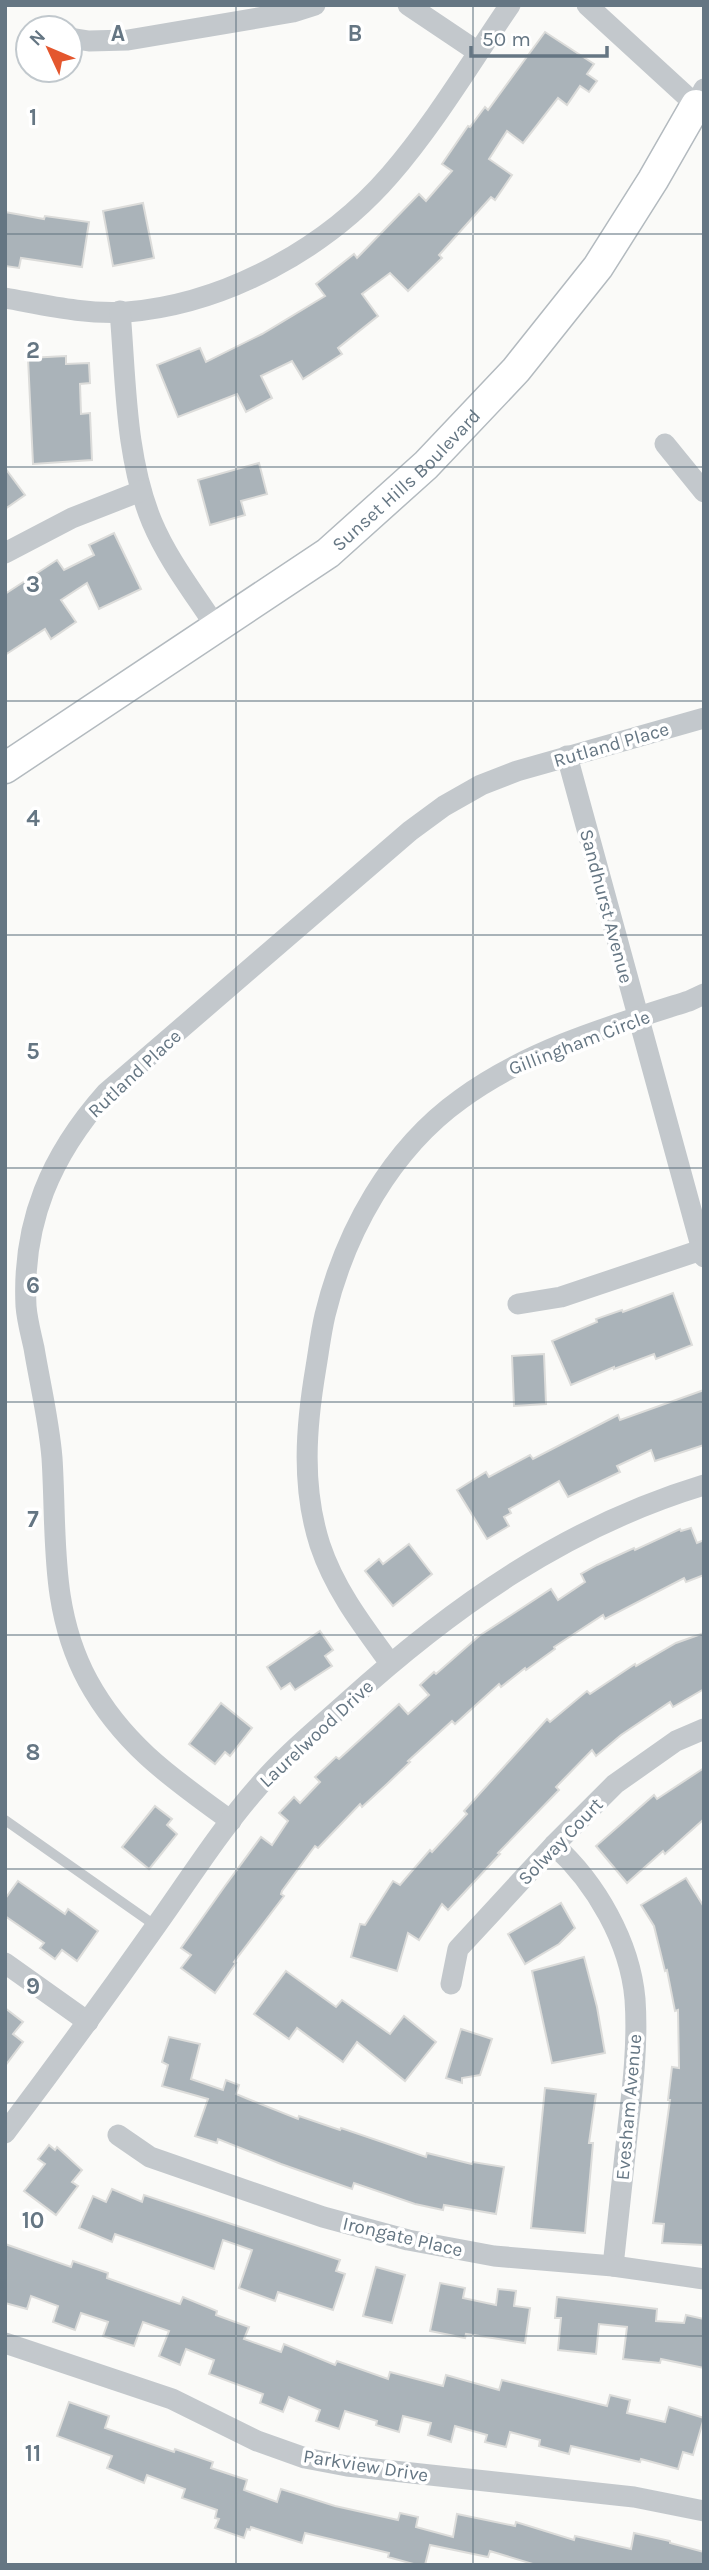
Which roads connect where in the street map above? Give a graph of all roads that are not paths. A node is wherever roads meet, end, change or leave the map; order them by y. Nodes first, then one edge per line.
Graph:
1 (315, 5) edge
2 (408, 5) edge
3 (510, 5) edge
4 (587, 5) edge
5 (84, 40) edge
6 (478, 52) junction
7 (700, 97) edge
8 (5, 298) edge
9 (120, 312) junction
10 (665, 444) dead end
11 (141, 492) junction
12 (704, 492) edge
13 (5, 553) edge
14 (216, 627) junction
15 (704, 718) edge
16 (567, 756) junction
17 (5, 768) edge
18 (704, 994) edge
19 (637, 1018) junction
20 (703, 1252) edge
21 (518, 1304) dead end
22 (704, 1485) edge
23 (390, 1663) junction
24 (704, 1728) edge
25 (5, 1820) edge
26 (231, 1821) junction
27 (554, 1845) junction
28 (156, 1926) junction
29 (5, 1963) edge
30 (451, 1984) dead end
31 (88, 2022) junction
32 (5, 2133) edge
33 (118, 2135) dead end
34 (613, 2266) junction
35 (704, 2279) edge
36 (5, 2343) edge
37 (704, 2511) edge

1 - 5 street
2 - 6 street
3 - 6 street
4 - 7 street
6 - 9 street
7 - 14 street, Sunset Hills Boulevard
8 - 9 street
9 - 11 street
10 - 12 street
11 - 13 street
11 - 14 street
14 - 17 street, Sunset Hills Boulevard
15 - 16 street, Rutland Place
16 - 19 street, Sandhurst Avenue
16 - 26 street, Rutland Place
18 - 19 street, Gillingham Circle
19 - 20 street, Sandhurst Avenue
19 - 23 street, Gillingham Circle
20 - 21 street
22 - 23 street, Laurelwood Drive
23 - 26 street, Laurelwood Drive
24 - 27 street, Solway Court
25 - 28 lane
26 - 28 street, Laurelwood Drive
27 - 30 street, Solway Court
27 - 34 street, Evesham Avenue
28 - 31 street, Laurelwood Drive
29 - 31 street
31 - 32 street, Laurelwood Drive
33 - 34 street, Irongate Place
34 - 35 street, Irongate Place
36 - 37 street, Parkview Drive

